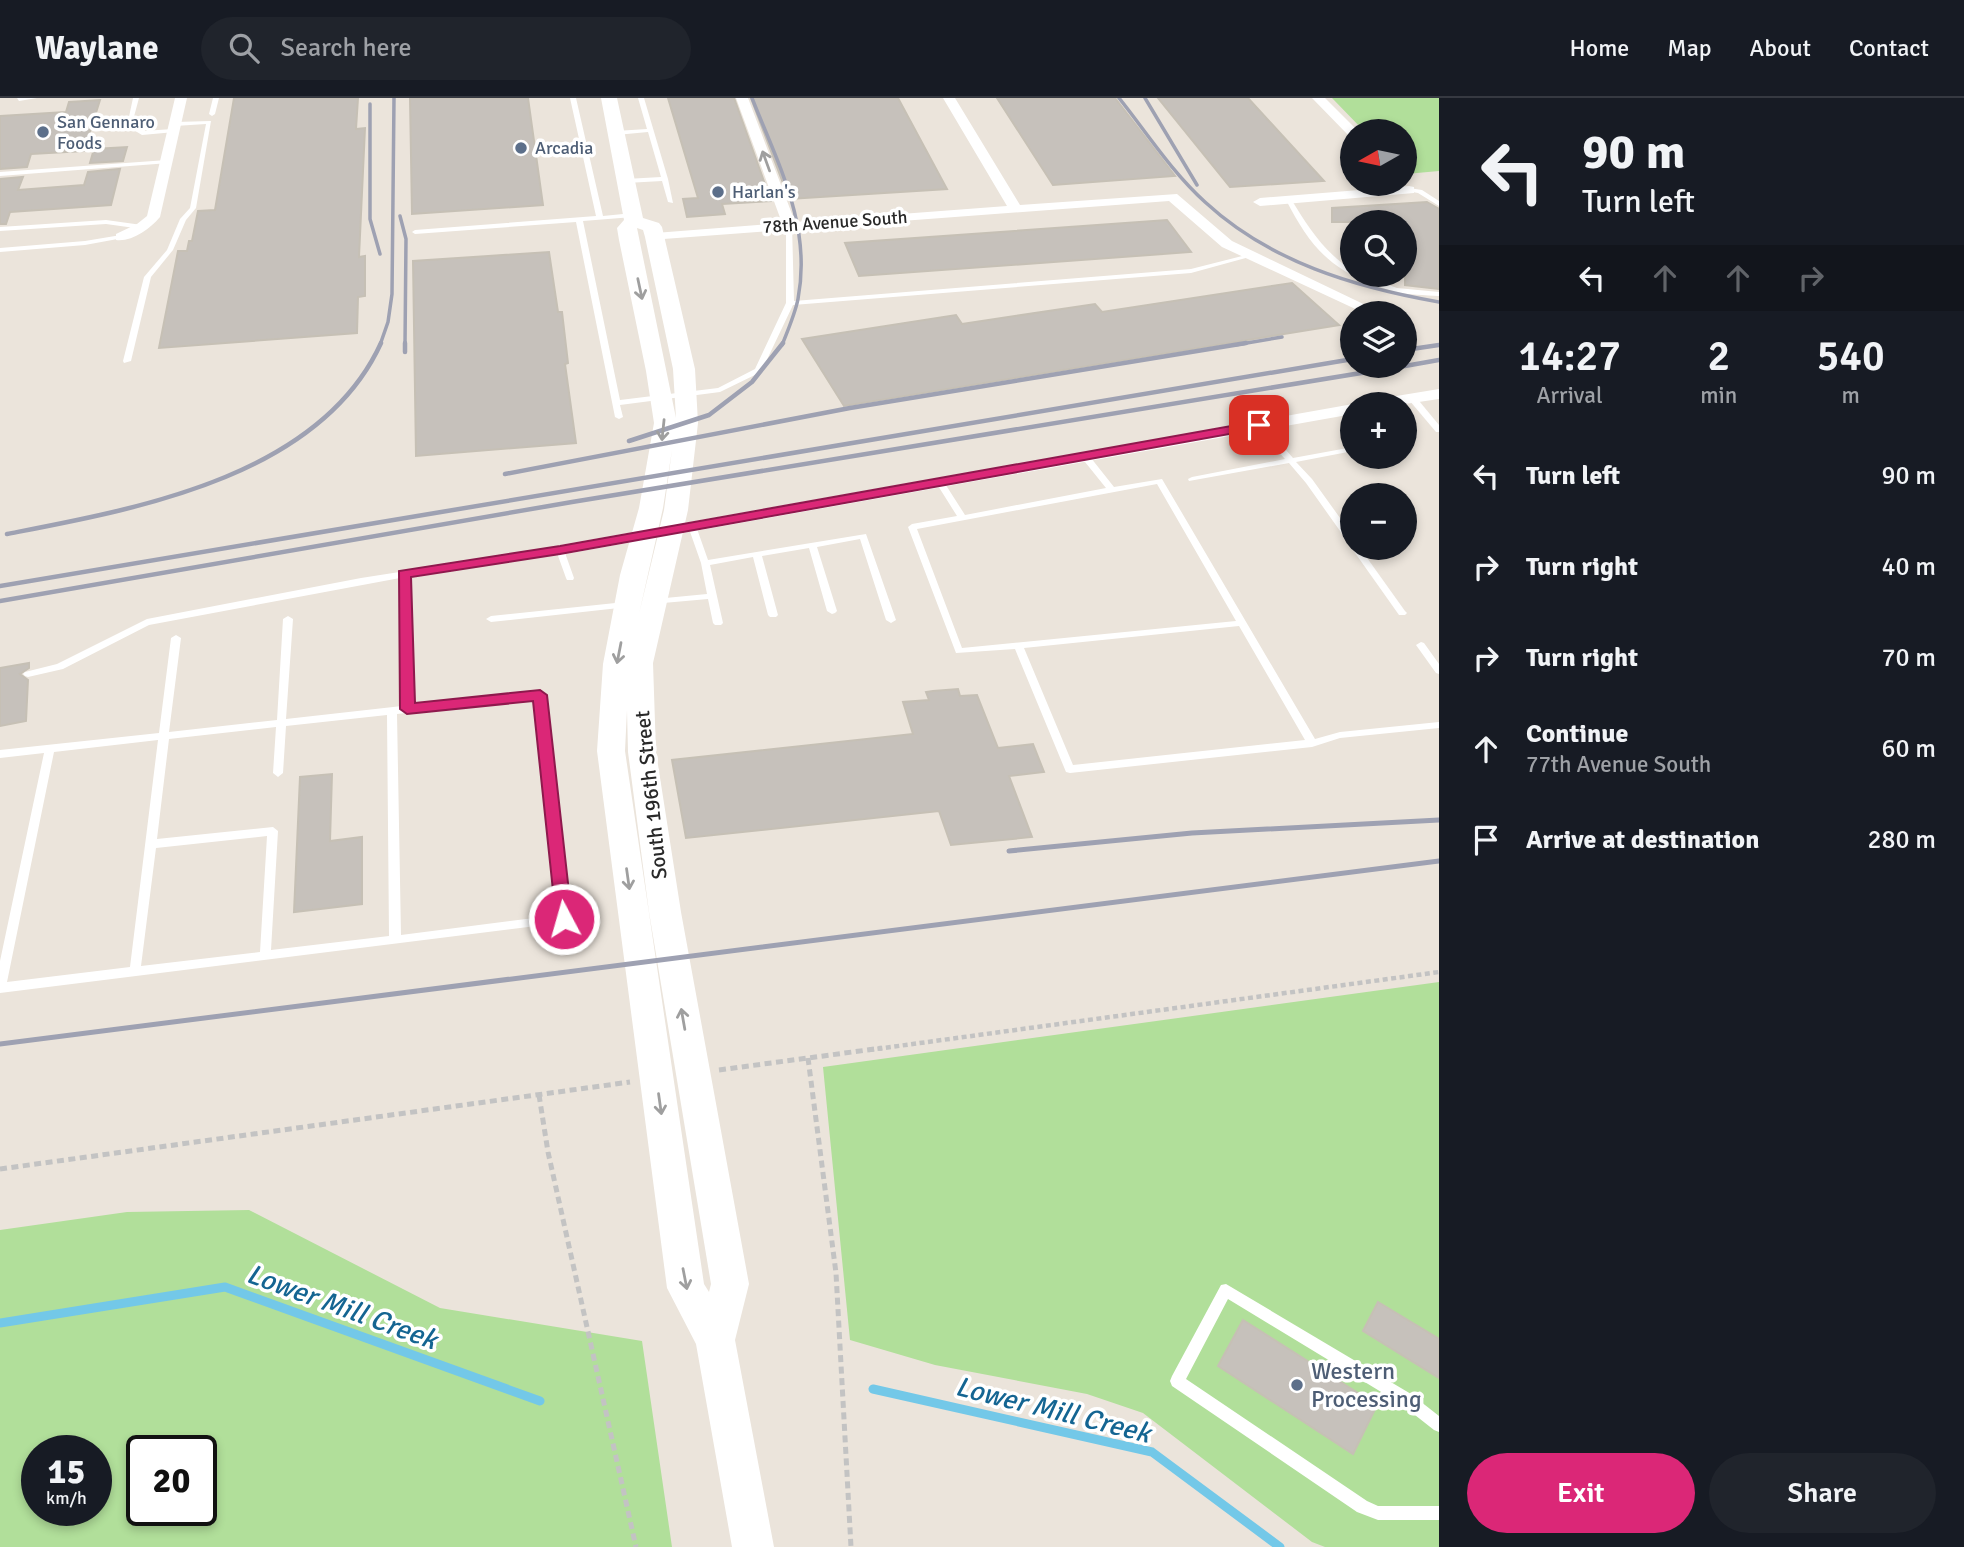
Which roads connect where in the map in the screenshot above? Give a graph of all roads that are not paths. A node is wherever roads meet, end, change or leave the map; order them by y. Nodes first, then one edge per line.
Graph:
1 (34, 98) edge
2 (136, 98) edge
3 (181, 98) edge
4 (216, 98) edge
5 (573, 98) edge
6 (608, 98) edge
7 (641, 98) edge
8 (742, 98) edge
9 (949, 98) edge
10 (1318, 98) edge
11 (19, 99) edge
12 (212, 114) dead end
13 (1340, 120) edge
14 (174, 128) junction
15 (651, 130) junction
16 (616, 133) junction
17 (167, 162) junction
18 (0, 174) edge
19 (665, 179) junction
20 (626, 181) junction
21 (1418, 190) edge
22 (1340, 194) edge
23 (1289, 200) junction
24 (671, 202) dead end
25 (1260, 202) dead end
26 (1439, 204) edge
27 (1016, 209) junction
28 (600, 218) junction
29 (633, 218) junction
30 (579, 219) junction
31 (789, 225) junction
32 (142, 227) junction
33 (0, 229) edge
34 (415, 232) dead end
35 (121, 237) joint
36 (655, 237) junction
37 (0, 250) edge
38 (1250, 256) junction
39 (1340, 266) edge
40 (1388, 287) edge
41 (1439, 294) edge
42 (1349, 301) edge
43 (790, 303) junction
44 (664, 337) junction
45 (127, 361) dead end
46 (1439, 394) edge
47 (1417, 397) edge
48 (616, 403) junction
49 (1417, 404) edge
50 (1340, 411) edge
51 (619, 417) dead end
52 (1259, 425) junction
53 (1439, 430) edge
54 (1340, 451) edge
55 (1084, 456) junction
56 (1290, 461) junction
57 (1192, 479) dead end
58 (939, 481) junction
59 (1112, 490) junction
60 (963, 518) junction
61 (1340, 525) edge
62 (692, 526) junction
63 (812, 545) junction
64 (560, 550) junction
65 (757, 554) junction
66 (1364, 560) edge
67 (705, 563) junction
68 (404, 574) junction
69 (570, 578) dead end
70 (712, 596) junction
71 (832, 611) dead end
72 (1402, 613) dead end
73 (773, 615) dead end
74 (288, 619) dead end
75 (491, 619) dead end
76 (891, 620) dead end
77 (718, 623) dead end
78 (1242, 623) junction
79 (176, 638) dead end
80 (1018, 645) junction
81 (1421, 645) dead end
82 (1439, 671) edge
83 (28, 674) dead end
84 (407, 709) junction
85 (392, 710) junction
86 (282, 723) junction
87 (1439, 725) edge
88 (164, 736) junction
89 (1312, 743) junction
90 (50, 749) junction
91 (0, 754) edge
92 (278, 773) dead end
93 (151, 844) junction
94 (395, 939) junction
95 (265, 955) junction
96 (135, 971) junction
97 (0, 988) edge
98 (715, 1339) junction
99 (1439, 1425) edge
100 (1439, 1513) edge
101 (753, 1547) edge

1 - 11 lane
2 - 14 lane
3 - 14 street
4 - 12 lane
5 - 28 lane
6 - 16 main road, South 196th Street
7 - 15 lane
31 -> 8 street
9 - 27 street
10 - 13 street
14 - 17 street
14 - 45 lane
15 - 16 lane
15 - 19 lane
16 - 20 main road, South 196th Street
17 - 18 lane
17 - 32 street
19 - 20 lane
19 - 24 lane
20 - 29 main road, South 196th Street
21 - 26 lane
22 - 23 street
23 - 25 street
23 - 39 lane
27 - 31 street, 78th Avenue South
27 - 38 street, 78th Avenue South
28 - 29 lane
28 - 30 lane
29 - 36 main road
29 -> 44 main road, South 196th Street
30 - 34 lane
30 - 48 lane
31 - 36 street, 78th Avenue South
31 - 43 lane
32 - 33 lane
32 - 35 street
35 - 37 lane
36 - 44 main road, South 196th Street
38 - 42 street, 78th Avenue South
38 - 43 lane
40 - 41 lane
43 - 48 lane
44 -> 98 main road, South 196th Street
98 -> 44 main road, South 196th Street
46 - 47 street
48 - 51 lane
49 - 53 lane
50 - 52 street
52 - 55 street
52 - 56 lane
54 - 56 lane
55 - 58 street
55 - 59 lane
56 - 57 lane
56 - 61 lane
58 - 60 lane
58 - 62 street
59 - 60 lane
59 - 78 lane
60 - 80 lane
62 - 64 street
62 - 67 lane
63 - 65 lane
63 - 71 lane
63 - 76 lane
64 - 68 lane
64 - 69 lane
65 - 67 lane
65 - 73 lane
66 - 72 lane
67 - 70 lane
68 - 83 lane
68 - 84 lane
70 - 75 lane
70 - 77 lane
74 - 86 lane
78 - 80 lane
78 - 89 lane
79 - 88 lane
80 - 89 lane
81 - 82 lane
84 - 85 lane
84 - 94 lane
85 - 86 lane
85 - 94 lane
86 - 88 lane
86 - 92 lane
87 - 89 lane
88 - 90 lane
88 - 93 lane
90 - 91 lane
90 - 97 lane
93 - 95 lane
93 - 96 lane
94 - 95 lane
95 - 96 lane
96 - 97 lane
98 - 101 main road, South 196th Street
99 - 100 lane

